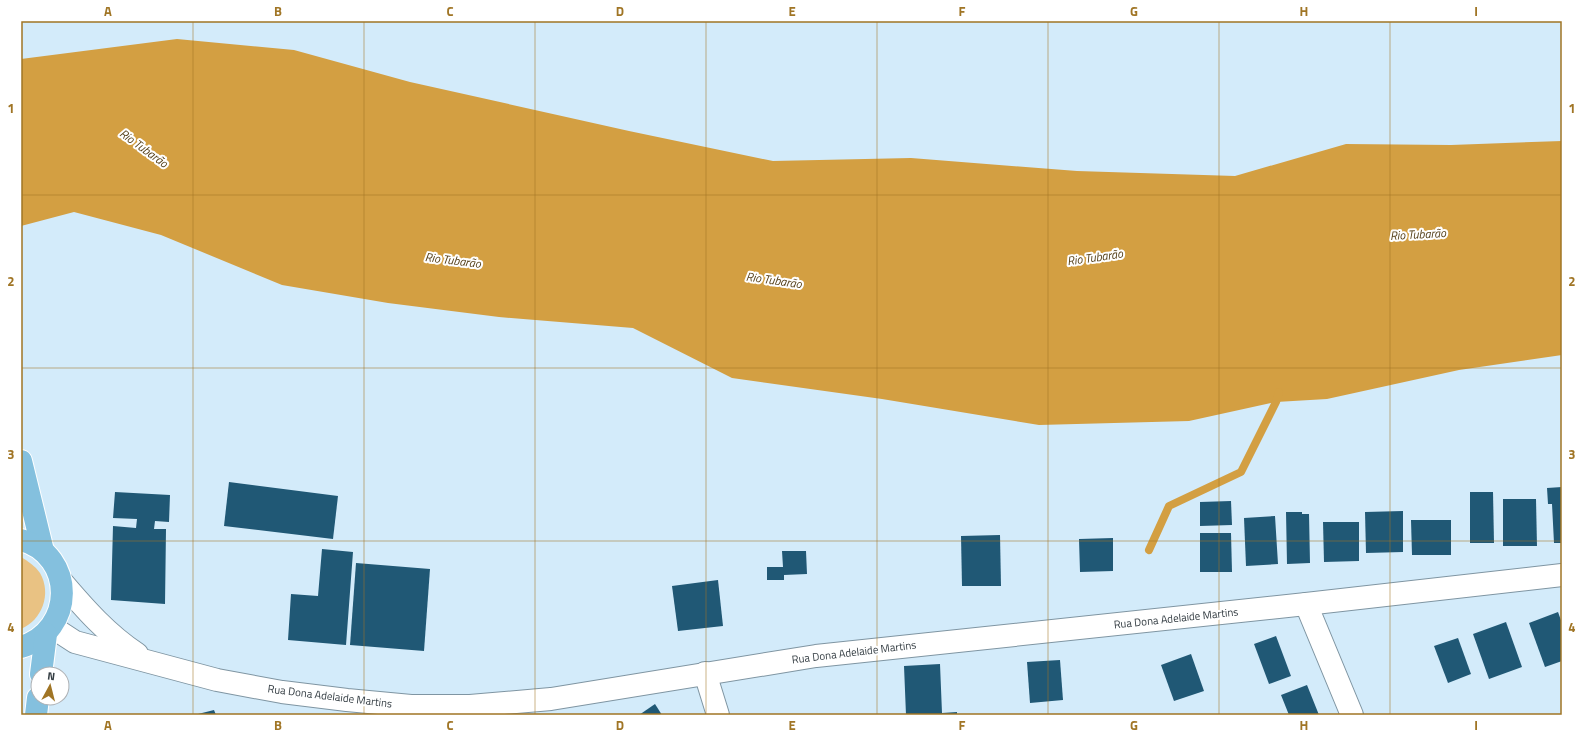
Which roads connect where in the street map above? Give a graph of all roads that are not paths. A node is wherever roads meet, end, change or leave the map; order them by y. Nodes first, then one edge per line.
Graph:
1 (21, 461) edge
2 (21, 540) edge
3 (43, 551) junction
4 (1562, 575) edge
5 (62, 582) junction
6 (1306, 604) junction
7 (49, 630) junction
8 (21, 647) edge
9 (150, 663) junction
10 (42, 666) edge
11 (705, 673) junction
12 (718, 715) edge
13 (1352, 715) edge

1 - 3 main road
2 - 3 main road
3 - 5 main road
4 - 6 street, Rua Dona Adelaide Martins
5 - 7 main road
5 - 9 street, Rua Dona Adelaide Martins
6 - 11 street, Rua Dona Adelaide Martins
6 - 13 street
7 - 8 main road
7 - 9 street, Rua Dona Adelaide Martins
7 - 10 main road
9 - 11 street, Rua Dona Adelaide Martins
11 - 12 street

